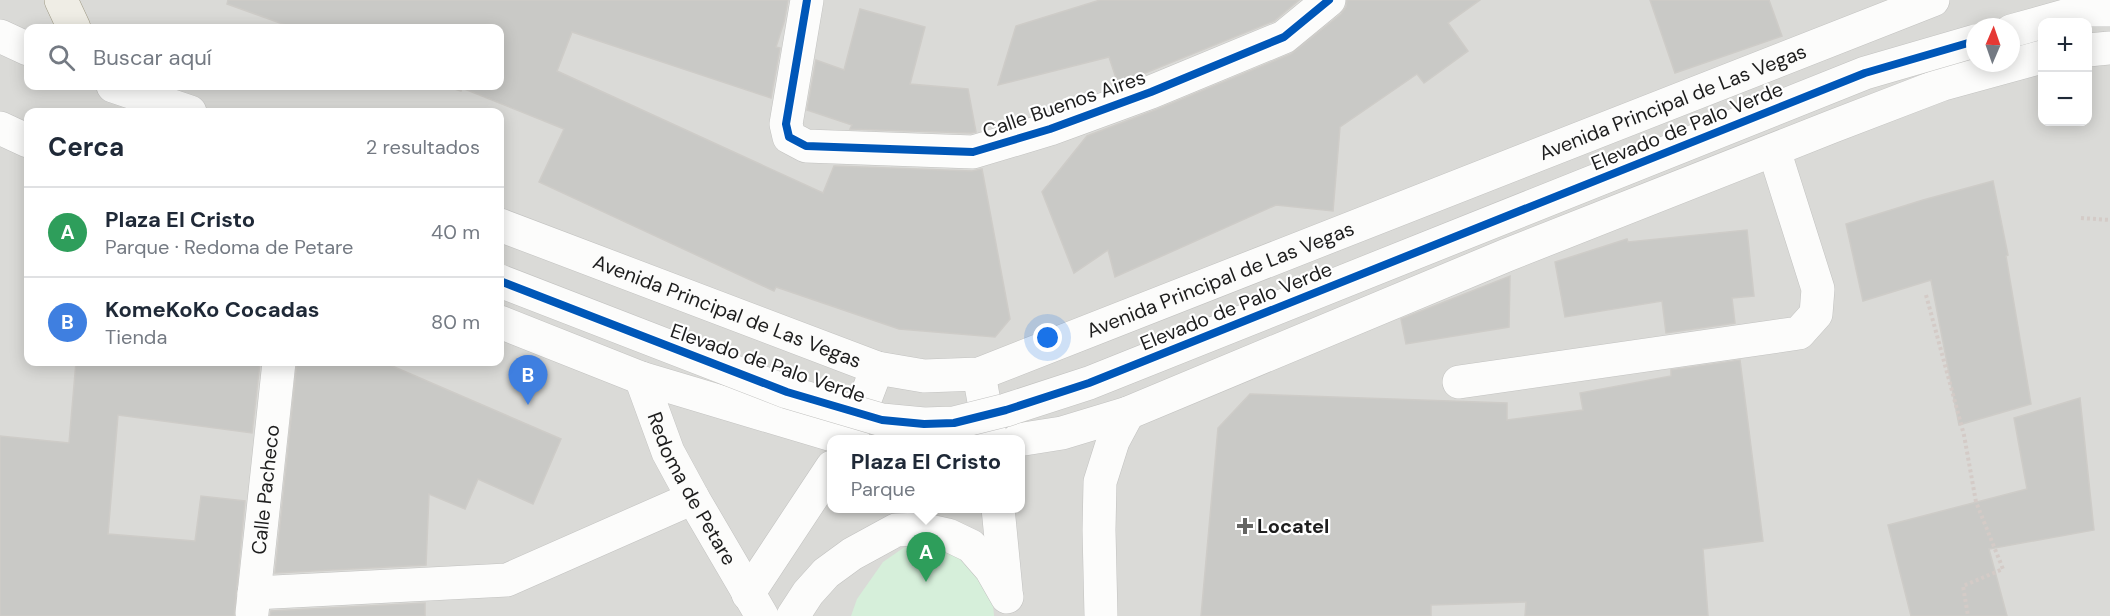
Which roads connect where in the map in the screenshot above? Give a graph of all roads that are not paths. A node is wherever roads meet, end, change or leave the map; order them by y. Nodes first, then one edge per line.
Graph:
1 (61, 0) edge
2 (807, 0) edge
3 (1329, 0) edge
4 (1933, 0) edge
5 (2110, 10) edge
6 (72, 24) edge
7 (2020, 28) edge
8 (0, 36) edge
9 (1966, 44) edge
10 (24, 47) edge
11 (2110, 48) edge
12 (2092, 50) edge
13 (2038, 58) edge
14 (103, 90) edge
15 (125, 90) edge
16 (118, 108) edge
17 (178, 108) edge
18 (0, 128) edge
19 (24, 139) edge
20 (1774, 150) junction
21 (504, 227) edge
22 (504, 282) edge
23 (504, 324) edge
24 (279, 366) edge
25 (877, 368) junction
26 (979, 374) junction
27 (641, 378) junction
28 (1459, 382) dead end
29 (1128, 413) junction
30 (832, 435) edge
31 (851, 435) edge
32 (990, 435) edge
33 (1025, 439) edge
34 (827, 474) edge
35 (693, 498) junction
36 (999, 513) edge
37 (253, 605) edge
38 (755, 605) edge
39 (1009, 606) edge
40 (793, 616) edge
41 (1101, 616) edge

1 - 6 main road
2 - 3 street, Calle Buenos Aires
4 - 26 street, Avenida Principal de Las Vegas
5 - 7 street
8 - 10 street
9 - 22 street, Elevado de Palo Verde, bridge
11 - 12 street
13 - 20 street
14 - 16 street
15 - 17 street
18 - 19 street
20 - 28 street
20 - 29 street
21 - 25 street, Avenida Principal de Las Vegas
23 - 27 street
24 - 37 street, Calle Pacheco
25 - 26 street, Avenida Principal de Las Vegas
25 - 31 street
26 - 32 street
27 - 30 street
27 - 35 street, Redoma de Petare
29 - 33 street
29 - 41 street
34 - 38 street, Redoma de Petare
35 - 37 street
35 - 38 street, Redoma de Petare
36 - 39 street
39 - 40 street

